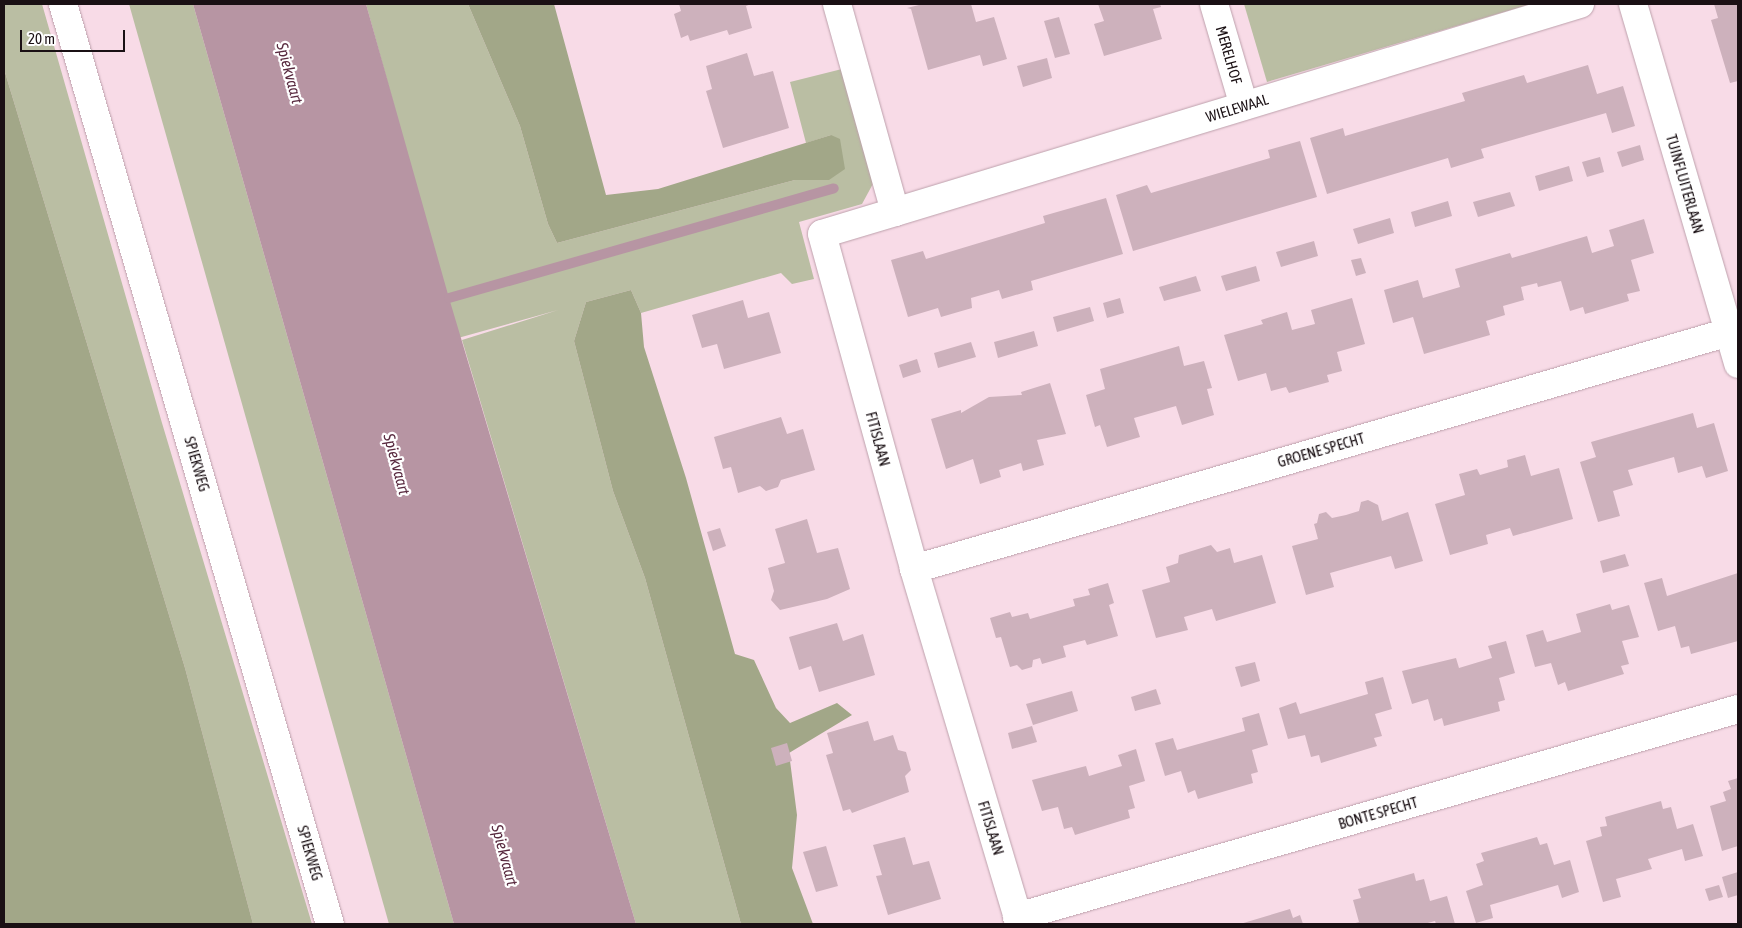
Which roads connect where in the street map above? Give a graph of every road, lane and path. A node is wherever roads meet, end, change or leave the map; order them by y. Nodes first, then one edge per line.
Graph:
1 (63, 4) edge
2 (837, 4) edge
3 (1214, 4) edge
4 (1580, 4) edge
5 (1633, 4) edge
6 (1244, 106) junction
7 (895, 212) junction
8 (1729, 332) junction
9 (1738, 364) edge
10 (914, 569) junction
11 (1738, 709) edge
12 (1019, 921) edge
13 (330, 924) edge

1 - 13 street, SPIEKWEG
2 - 7 street
3 - 6 street, MERELHOF
4 - 6 street, WIELEWAAL
5 - 8 street, TUINFLUITERLAAN
6 - 7 street, WIELEWAAL
7 - 10 street, FITISLAAN
8 - 9 street, TUINFLUITERLAAN
8 - 10 street, GROENE SPECHT
10 - 12 street, FITISLAAN
11 - 12 street, BONTE SPECHT

